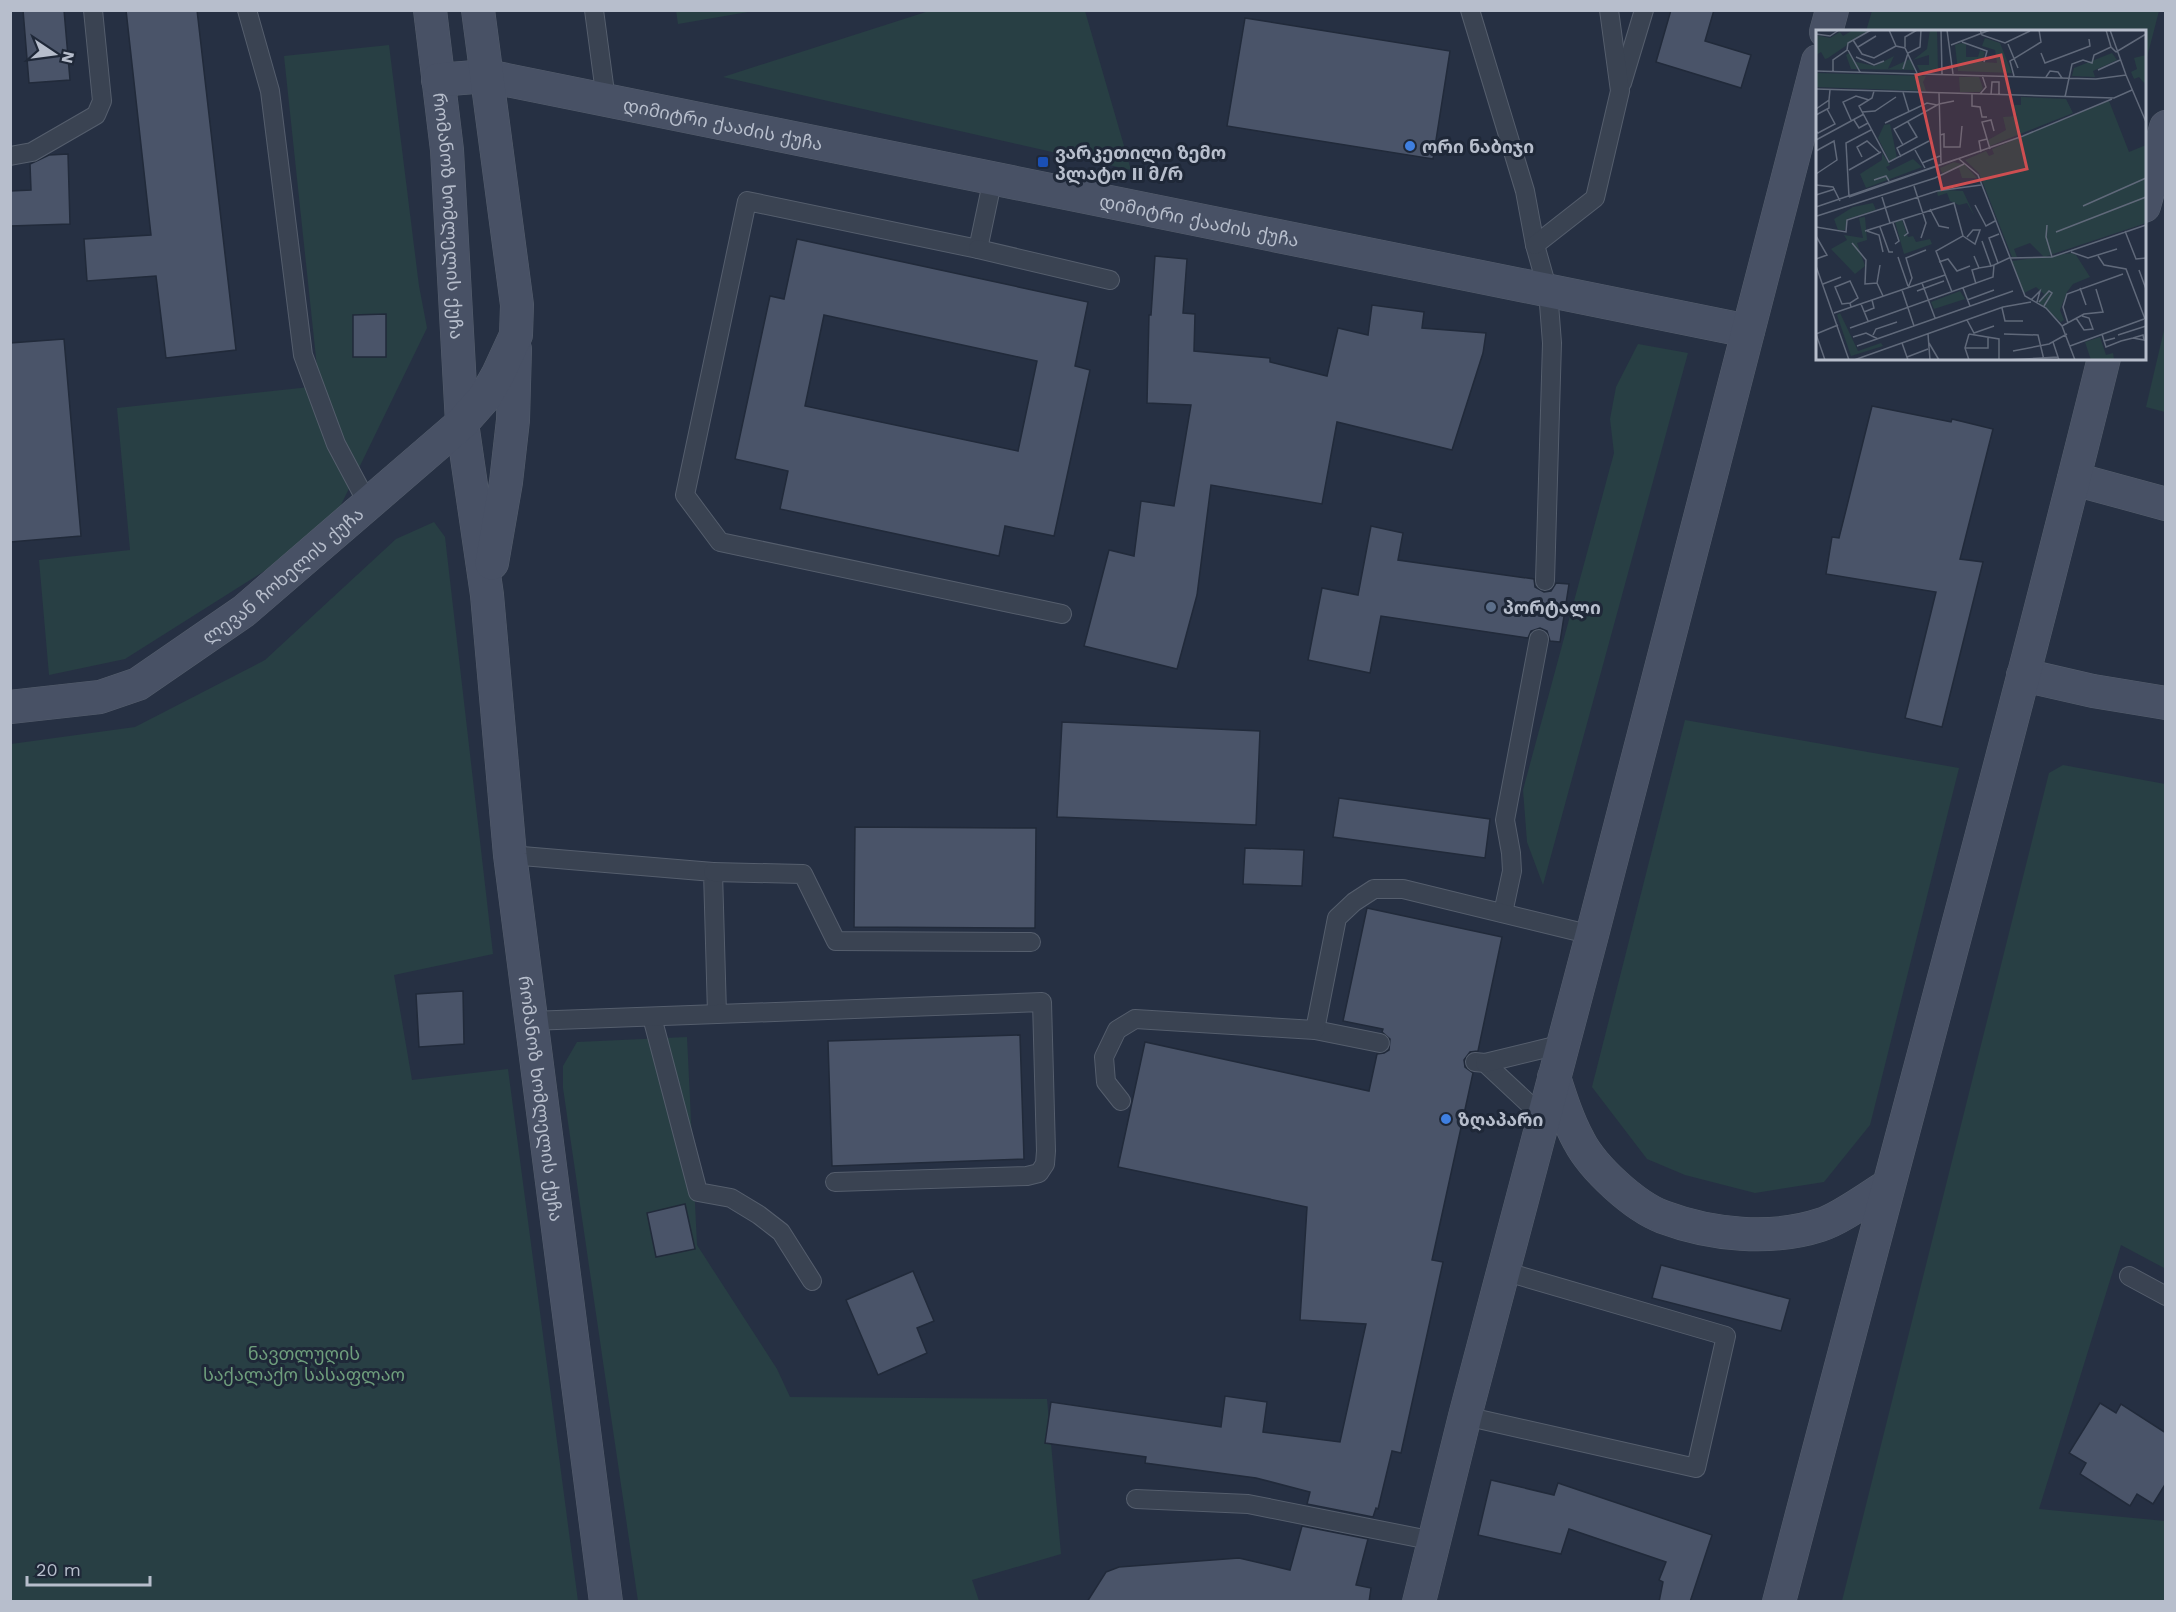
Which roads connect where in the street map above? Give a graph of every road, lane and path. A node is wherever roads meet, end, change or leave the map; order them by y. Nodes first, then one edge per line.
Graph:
1 (93, 10) edge
2 (247, 10) edge
3 (430, 10) edge
4 (478, 10) edge
5 (594, 10) edge
6 (1470, 10) edge
7 (1608, 10) edge
8 (1644, 10) edge
9 (1832, 10) edge
10 (1827, 30) edge
11 (1816, 70) edge
12 (487, 76) junction
13 (438, 80) junction
14 (1620, 91) junction
15 (606, 100) junction
16 (2166, 127) edge
17 (10, 156) edge
18 (993, 178) junction
19 (2146, 202) edge
20 (1535, 245) junction
21 (978, 249) junction
22 (1110, 280) dead end
23 (1548, 291) junction
24 (1748, 332) junction
25 (516, 335) junction
26 (2104, 360) edge
27 (462, 423) junction
28 (2074, 479) junction
29 (506, 482) junction
30 (368, 504) junction
31 (2166, 504) edge
32 (1545, 581) dead end
33 (487, 595) junction
34 (1062, 614) dead end
35 (1539, 639) dead end
36 (2023, 675) junction
37 (2166, 703) edge
38 (10, 707) edge
39 (510, 855) junction
40 (713, 872) junction
41 (1503, 913) junction
42 (1592, 935) junction
43 (1031, 942) dead end
44 (717, 1014) junction
45 (652, 1017) junction
46 (530, 1021) junction
47 (1315, 1030) junction
48 (1380, 1043) dead end
49 (1563, 1044) junction
50 (1554, 1077) junction
51 (1121, 1101) dead end
52 (1543, 1117) junction
53 (835, 1182) dead end
54 (1887, 1186) junction
55 (1503, 1271) junction
56 (2129, 1276) dead end
57 (812, 1281) dead end
58 (2166, 1296) edge
59 (1465, 1416) junction
60 (1136, 1499) dead end
61 (1434, 1541) junction
62 (606, 1602) edge
63 (1419, 1602) edge
64 (1779, 1602) edge

1 - 17 lane
2 - 30 lane
3 - 13 street, რომანოზ ხომლელის ქუჩა
4 - 12 street, რომანოზ ხომლელის ქუჩა
5 - 15 lane
6 - 20 lane
7 - 14 lane
8 - 14 lane
9 - 10 street
11 - 24 street
12 - 13 street, დიმიტრი ქააძის ქუჩა
12 - 15 street, დიმიტრი ქააძის ქუჩა
12 - 25 street, რომანოზ ხომლელის ქუჩა
13 - 27 street, რომანოზ ხომლელის ქუჩა
14 - 20 lane
15 - 18 street, დიმიტრი ქააძის ქუჩა
16 - 19 street
18 - 21 lane
18 - 23 street, დიმიტრი ქააძის ქუჩა
20 - 23 lane
21 - 22 lane
21 - 34 lane
23 - 24 street, დიმიტრი ქააძის ქუჩა
23 - 32 lane
24 - 42 street
25 - 27 street, რომანოზ ხომლელის ქუჩა
25 - 29 street, რომანოზ ხომლელის ქუჩა
26 - 28 street
27 - 29 street
27 - 30 street, ლევან ჩოხელის ქუჩა
27 - 33 street, რომანოზ ხომლელის ქუჩა
28 - 31 street
28 - 36 street
29 - 33 street, რომანოზ ხომლელის ქუჩა
30 - 38 street, ლევან ჩოხელის ქუჩა
33 - 39 street, რომანოზ ხომლელის ქუჩა
35 - 41 lane
36 - 37 street
36 - 54 street
39 - 40 lane
39 - 46 street, რომანოზ ხომლელის ქუჩა
40 - 43 lane
40 - 44 lane
41 - 42 lane
41 - 47 lane
42 - 49 street
44 - 45 lane
44 - 53 lane
45 - 46 lane
45 - 57 lane
46 - 62 street, რომანოზ ხომლელის ქუჩა
47 - 48 lane
47 - 51 lane
49 - 50 street
49 - 52 lane
50 - 52 street
50 - 54 street
52 - 55 street
54 - 64 street
55 - 59 street
55 - 59 lane
56 - 58 lane
59 - 61 street
60 - 61 lane
61 - 63 street

